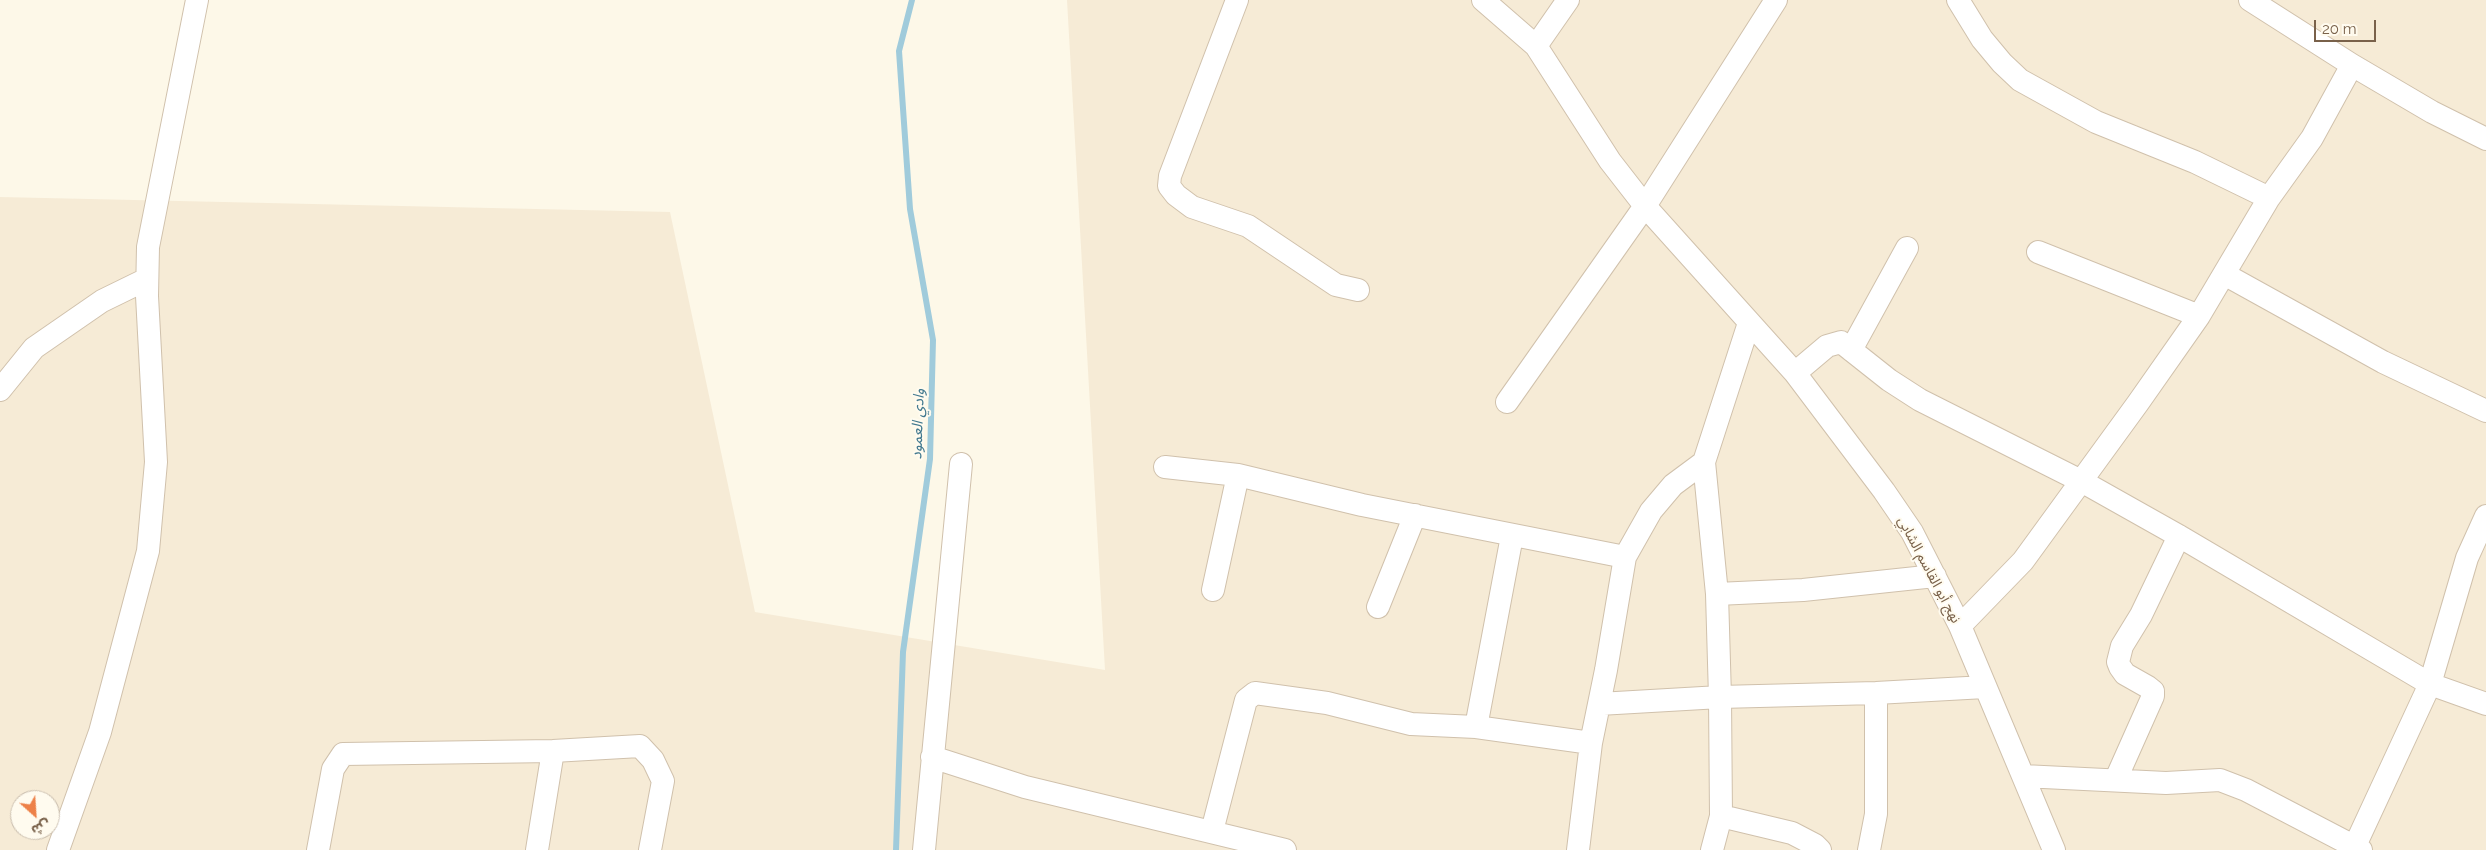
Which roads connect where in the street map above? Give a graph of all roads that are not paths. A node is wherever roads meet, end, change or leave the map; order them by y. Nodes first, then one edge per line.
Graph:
1 (197, 0) edge
2 (1238, 0) edge
3 (1483, 0) edge
4 (1568, 0) edge
5 (1776, 0) edge
6 (1958, 0) edge
7 (2250, 0) edge
8 (1536, 46) junction
9 (2352, 65) junction
10 (2486, 139) edge
11 (2269, 198) junction
12 (1645, 206) junction
13 (1907, 248) dead end
14 (2038, 252) dead end
15 (2224, 274) junction
16 (148, 278) junction
17 (1358, 290) dead end
18 (2199, 316) junction
19 (1749, 323) junction
20 (1851, 350) junction
21 (1795, 373) junction
22 (0, 390) edge
23 (1507, 402) dead end
24 (2486, 411) edge
25 (1704, 462) junction
26 (961, 464) dead end
27 (1165, 467) dead end
28 (1238, 474) junction
29 (2083, 482) junction
30 (1415, 515) junction
31 (2486, 516) edge
32 (1512, 536) junction
33 (2180, 536) junction
34 (1625, 557) junction
35 (1935, 576) junction
36 (1213, 590) dead end
37 (1716, 594) junction
38 (1378, 607) dead end
39 (1960, 626) junction
40 (2430, 684) junction
41 (1985, 687) junction
42 (1876, 693) junction
43 (1720, 697) junction
44 (1599, 704) junction
45 (2486, 704) edge
46 (1476, 727) junction
47 (1591, 743) junction
48 (552, 752) junction
49 (932, 757) junction
50 (2023, 776) junction
51 (2116, 779) junction
52 (1721, 816) junction
53 (1212, 831) junction
54 (2356, 849) edge
55 (58, 850) edge
56 (318, 850) edge
57 (536, 850) edge
58 (650, 850) edge
59 (924, 850) edge
60 (1285, 850) edge
61 (1578, 850) edge
62 (1712, 850) edge
63 (1820, 850) edge
64 (1869, 850) edge
65 (2054, 850) edge

1 - 16 street
2 - 17 street
3 - 8 street, نهج أبو القاسم الشابي
4 - 8 street
5 - 12 street
6 - 11 street
7 - 9 street
8 - 12 street, نهج أبو القاسم الشابي
9 - 10 street
9 - 11 street
11 - 15 street
12 - 19 street, نهج أبو القاسم الشابي
12 - 23 street
13 - 20 street
14 - 18 street
15 - 18 street
15 - 24 street
16 - 22 street
16 - 55 street
18 - 29 street
19 - 21 street, نهج أبو القاسم الشابي
19 - 25 street
20 - 21 street
20 - 29 street
21 - 35 street, نهج أبو القاسم الشابي
25 - 34 street
25 - 37 street
26 - 49 street
27 - 28 street
28 - 30 street
28 - 36 street
29 - 33 street
29 - 39 street
30 - 32 street
30 - 38 street
31 - 40 street
32 - 34 street
32 - 46 street
33 - 40 street
33 - 51 street
34 - 44 street
35 - 37 street
35 - 39 street, نهج أبو القاسم الشابي
37 - 43 street
39 - 41 street, نهج أبو القاسم الشابي
40 - 45 street
40 - 54 street
41 - 42 street
41 - 50 street, نهج أبو القاسم الشابي
42 - 43 street
42 - 64 street
43 - 44 street
43 - 52 street
44 - 47 street
46 - 47 street
46 - 53 street
47 - 61 street
48 - 56 street
48 - 57 street
48 - 58 street
49 - 53 street
49 - 59 street
50 - 51 street
50 - 65 street, نهج أبو القاسم الشابي
51 - 54 street
52 - 62 street
52 - 63 street
53 - 60 street

